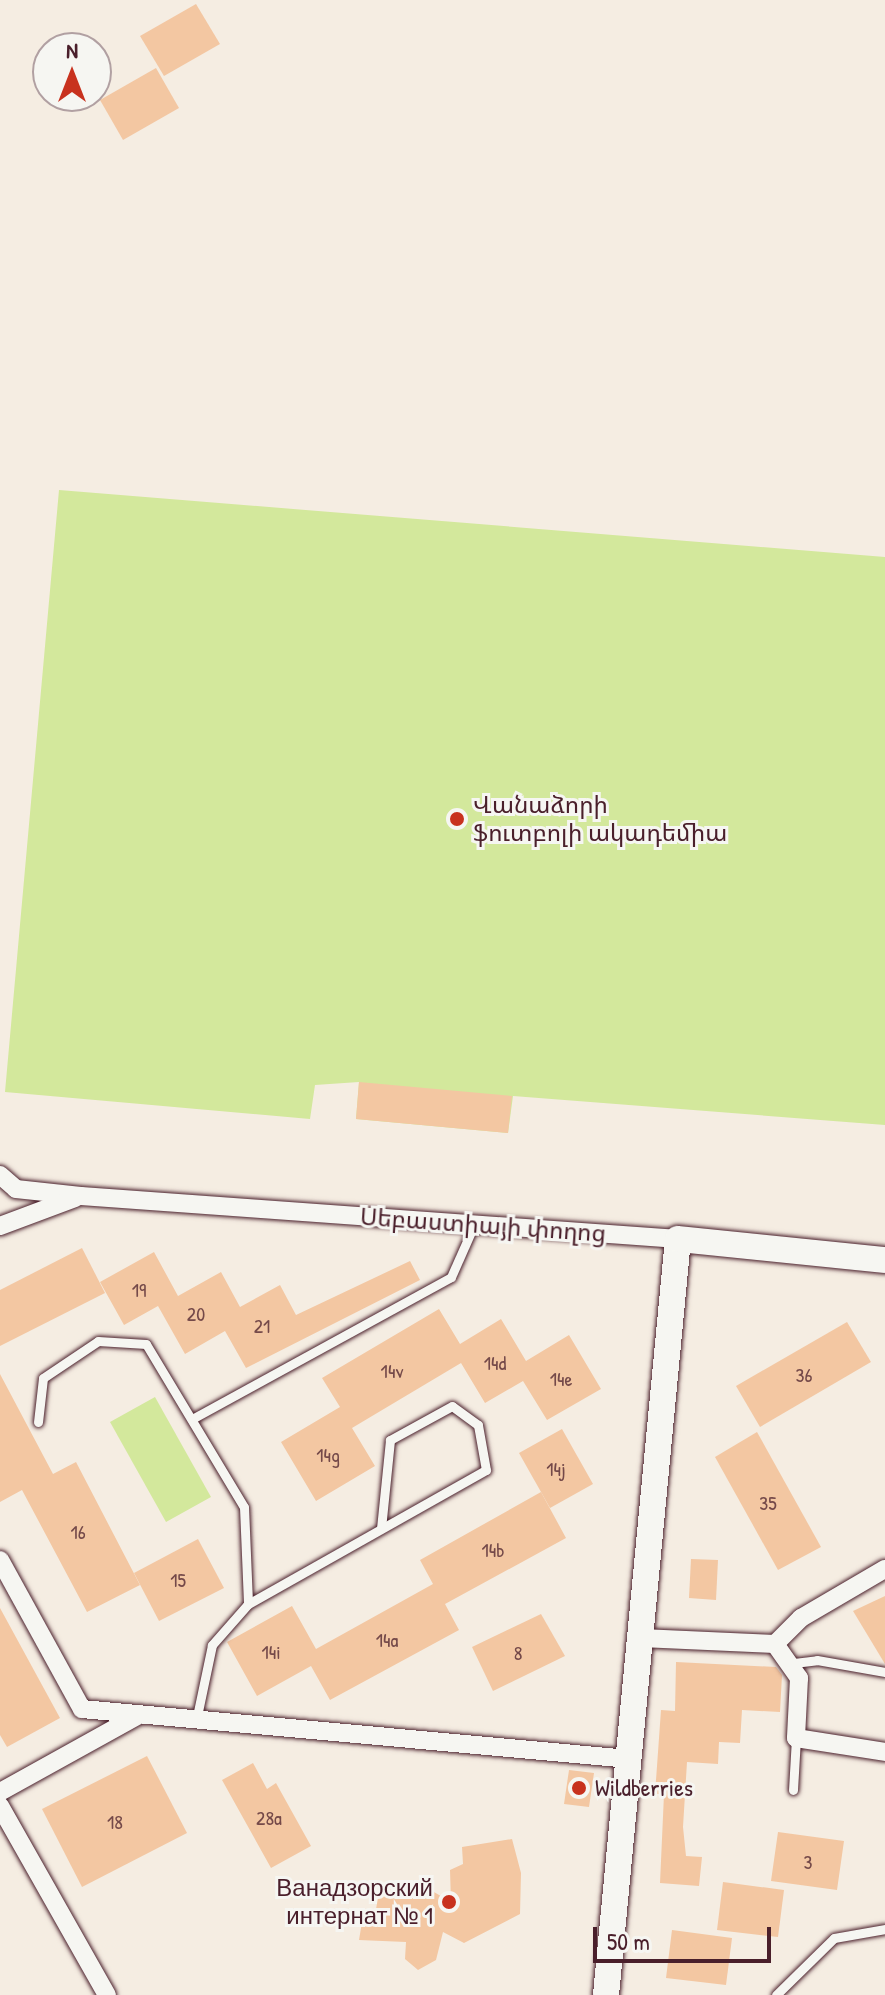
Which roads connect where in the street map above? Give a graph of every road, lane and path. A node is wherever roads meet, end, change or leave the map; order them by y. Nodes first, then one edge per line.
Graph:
1 (0, 1175) edge
2 (81, 1196) junction
3 (474, 1224) junction
4 (0, 1226) edge
5 (678, 1239) junction
6 (885, 1260) edge
7 (192, 1419) junction
8 (38, 1422) dead end
9 (381, 1529) junction
10 (0, 1560) edge
11 (885, 1569) edge
12 (248, 1604) junction
13 (641, 1638) junction
14 (775, 1644) junction
15 (794, 1663) junction
16 (885, 1672) edge
17 (137, 1716) junction
18 (196, 1721) junction
19 (796, 1738) junction
20 (885, 1752) edge
21 (629, 1759) junction
22 (793, 1790) dead end
23 (0, 1792) edge
24 (0, 1806) edge
25 (885, 1929) edge
26 (107, 1995) edge
27 (606, 1995) edge
28 (776, 1995) edge

1 - 2 street, Սեբաստիայի փողոց
2 - 3 street, Սեբաստիայի փողոց
2 - 4 street
3 - 5 street, Սեբաստիայի փողոց
3 - 7 lane
5 - 6 street, Սեբաստիայի փողոց
5 - 13 street
7 - 8 lane
7 - 12 lane
9 - 9 lane
9 - 12 lane
10 - 17 street
11 - 14 street
12 - 18 lane
13 - 14 street
13 - 21 street
14 - 15 street
15 - 16 lane
15 - 19 street
17 - 18 street
17 - 23 street
18 - 21 street
19 - 20 street
19 - 22 lane
21 - 27 street
24 - 26 street
25 - 28 lane

